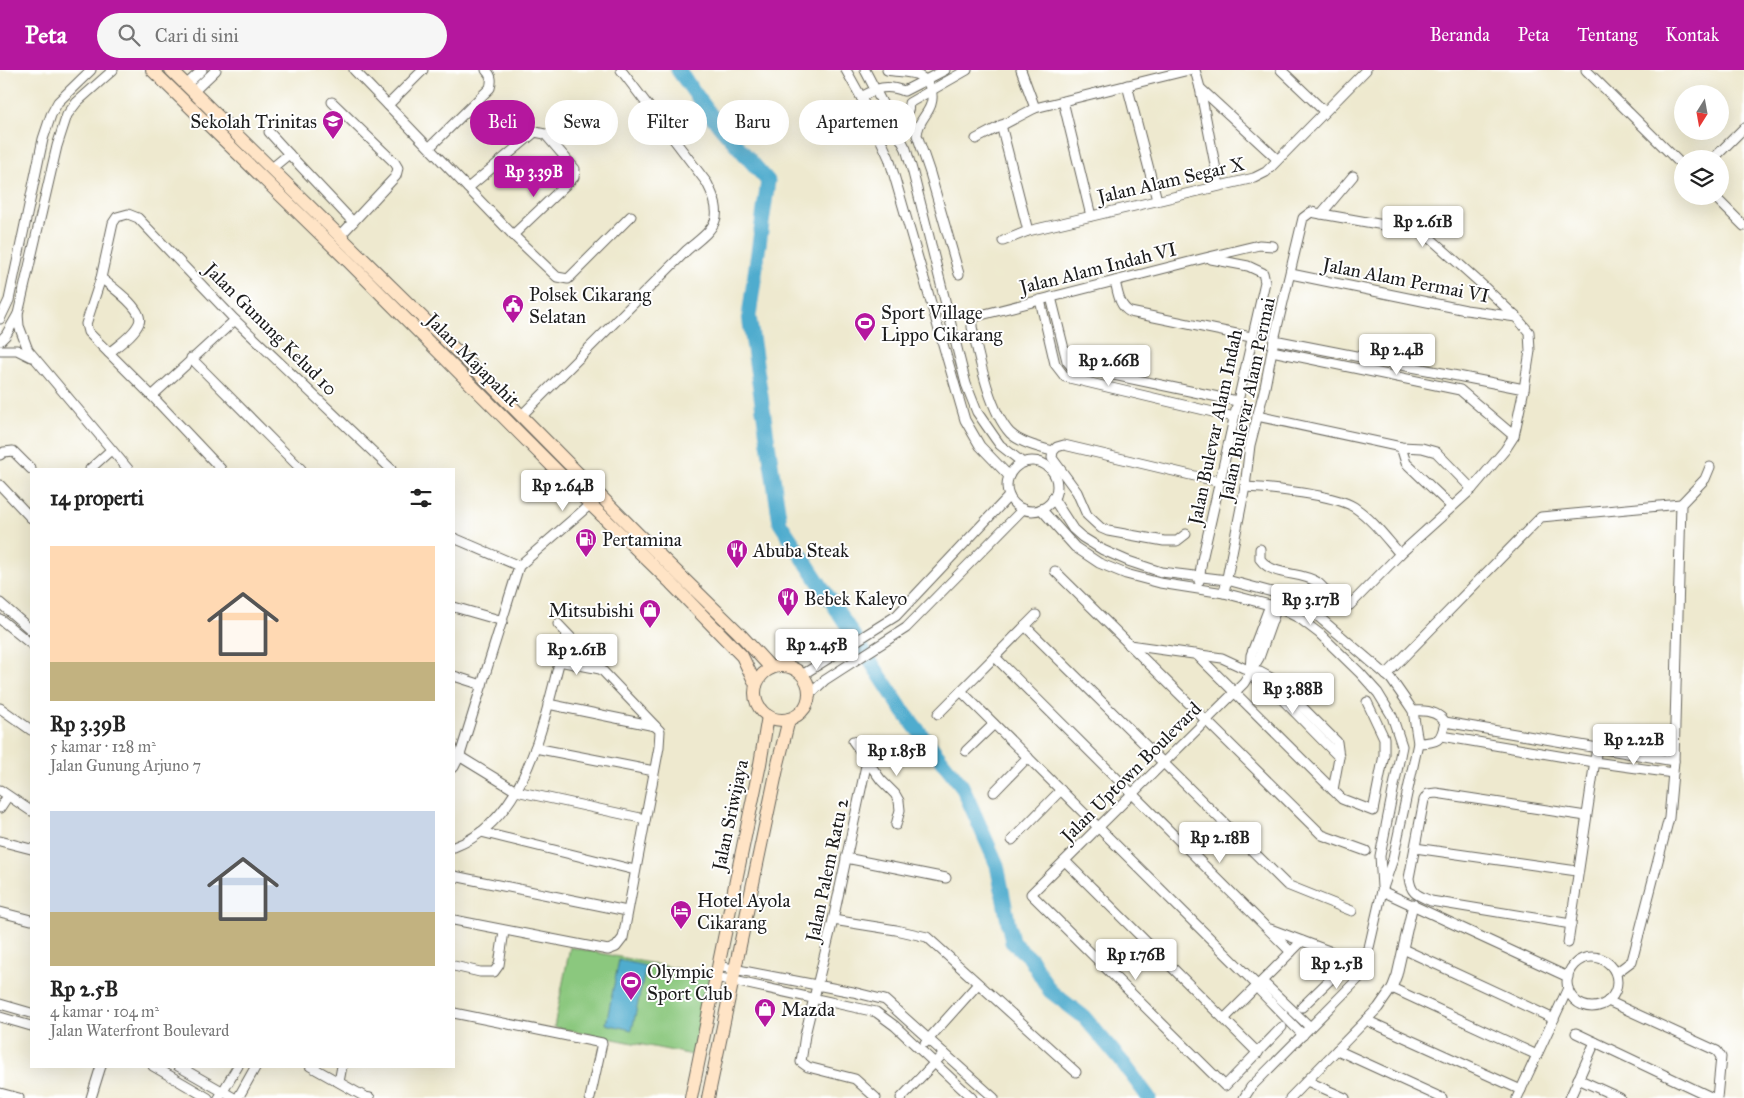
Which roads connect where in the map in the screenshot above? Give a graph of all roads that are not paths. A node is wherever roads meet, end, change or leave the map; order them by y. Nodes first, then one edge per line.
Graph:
1 (91, 70) edge
2 (113, 70) edge
3 (152, 70) edge
4 (171, 70) edge
5 (202, 70) edge
6 (216, 70) edge
7 (354, 70) edge
8 (423, 70) edge
9 (486, 70) edge
10 (621, 70) edge
11 (846, 70) edge
12 (865, 70) edge
13 (887, 70) edge
14 (945, 70) edge
15 (967, 70) edge
16 (1021, 70) edge
17 (1189, 70) edge
18 (1195, 70) edge
19 (1281, 70) edge
20 (1366, 70) edge
21 (1586, 70) edge
22 (926, 80) junction
23 (1127, 85) junction
24 (190, 88) junction
25 (1200, 88) junction
26 (876, 90) junction
27 (904, 91) junction
28 (932, 91) junction
29 (861, 97) junction
30 (862, 100) edge
31 (881, 100) edge
32 (908, 100) edge
33 (915, 100) edge
34 (1063, 101) junction
35 (332, 102) dead end
36 (388, 105) junction
37 (1035, 108) junction
38 (1324, 112) junction
39 (1001, 125) junction
40 (1744, 128) edge
41 (269, 132) dead end
42 (976, 139) dead end
43 (884, 145) edge
44 (904, 145) edge
45 (430, 147) junction
46 (1722, 150) edge
47 (289, 154) junction
48 (1674, 158) edge
49 (1277, 159) junction
50 (272, 168) junction
51 (1353, 176) dead end
52 (1219, 185) junction
53 (468, 188) junction
54 (1157, 200) junction
55 (1723, 205) edge
56 (1321, 214) junction
57 (631, 216) dead end
58 (1091, 216) junction
59 (26, 219) junction
60 (40, 222) junction
61 (353, 222) junction
62 (1744, 226) edge
63 (1028, 231) junction
64 (513, 235) junction
65 (340, 236) junction
66 (1003, 241) dead end
67 (1273, 246) dead end
68 (353, 258) junction
69 (1204, 258) junction
70 (1263, 273) joint
71 (959, 274) dead end
72 (1290, 274) junction
73 (101, 278) junction
74 (1115, 281) junction
75 (1051, 297) junction
76 (1040, 300) junction
77 (18, 314) junction
78 (1516, 317) junction
79 (0, 319) edge
80 (235, 320) junction
81 (1251, 337) junction
82 (1274, 340) junction
83 (0, 341) edge
84 (0, 350) edge
85 (1272, 351) junction
86 (109, 353) junction
87 (191, 358) junction
88 (36, 360) junction
89 (1071, 366) junction
90 (1061, 374) junction
91 (1468, 377) junction
92 (1524, 389) junction
93 (1460, 390) junction
94 (152, 396) junction
95 (1237, 401) junction
96 (524, 413) junction
97 (1257, 416) junction
98 (1234, 417) junction
99 (1514, 436) junction
100 (1401, 447) junction
101 (111, 450) junction
102 (1053, 451) junction
103 (0, 455) edge
104 (1023, 463) junction
105 (1710, 467) dead end
106 (30, 468) edge
107 (91, 468) edge
108 (127, 468) edge
109 (220, 468) edge
110 (300, 468) edge
111 (390, 468) edge
112 (1009, 476) junction
113 (1220, 482) junction
114 (0, 485) edge
115 (1245, 487) junction
116 (1472, 489) junction
117 (601, 495) junction
118 (1010, 496) junction
119 (1053, 498) junction
120 (590, 504) junction
121 (1682, 504) junction
122 (1451, 506) junction
123 (1023, 509) junction
124 (1041, 509) junction
125 (30, 517) edge
126 (1186, 534) dead end
127 (455, 537) edge
128 (1260, 549) dead end
129 (1400, 554) junction
130 (519, 566) junction
131 (1054, 571) dead end
132 (1200, 576) junction
133 (1227, 580) junction
134 (1201, 589) junction
135 (1224, 593) junction
136 (0, 603) edge
137 (1274, 606) junction
138 (455, 607) edge
139 (1036, 615) dead end
140 (0, 619) edge
141 (503, 621) junction
142 (558, 624) dead end
143 (1025, 626) junction
144 (30, 629) edge
145 (567, 635) junction
146 (30, 643) edge
147 (1129, 645) junction
148 (1196, 654) junction
149 (994, 657) junction
150 (559, 661) junction
151 (772, 668) junction
152 (600, 669) junction
153 (1250, 671) junction
154 (802, 675) junction
155 (1386, 675) junction
156 (455, 676) edge
157 (482, 685) junction
158 (756, 685) junction
159 (961, 691) junction
160 (1234, 692) junction
161 (809, 695) junction
162 (1367, 702) dead end
163 (548, 704) junction
164 (0, 708) edge
165 (1413, 711) junction
166 (938, 714) dead end
167 (768, 716) junction
168 (789, 718) junction
169 (1206, 721) junction
170 (1445, 722) junction
171 (994, 724) junction
172 (655, 726) junction
173 (30, 729) edge
174 (1442, 736) junction
175 (853, 741) dead end
176 (1418, 743) junction
177 (1597, 747) junction
178 (535, 748) junction
179 (966, 751) dead end
180 (457, 754) edge
181 (1028, 758) junction
182 (867, 761) junction
183 (1674, 761) junction
184 (1594, 762) junction
185 (1164, 763) junction
186 (654, 771) junction
187 (1673, 773) junction
188 (0, 790) edge
189 (1061, 790) junction
190 (1333, 790) junction
191 (516, 791) junction
192 (994, 792) dead end
193 (1132, 794) junction
194 (8, 796) junction
195 (0, 808) edge
196 (30, 810) edge
197 (1586, 816) junction
198 (645, 819) junction
199 (896, 825) dead end
200 (1098, 828) junction
201 (481, 832) junction
202 (1012, 840) dead end
203 (0, 841) edge
204 (455, 845) edge
205 (1415, 848) junction
206 (30, 849) edge
207 (1366, 851) dead end
208 (846, 858) junction
209 (1065, 861) junction
210 (635, 870) junction
211 (1577, 871) junction
212 (455, 876) edge
213 (946, 878) dead end
214 (1382, 891) junction
215 (1413, 904) junction
216 (627, 911) junction
217 (1352, 911) dead end
218 (0, 912) edge
219 (30, 920) edge
220 (455, 920) edge
221 (833, 920) junction
222 (1571, 924) junction
223 (1267, 928) junction
224 (504, 931) junction
225 (1302, 941) junction
226 (1568, 943) dead end
227 (1403, 949) junction
228 (1291, 952) junction
229 (455, 966) edge
230 (717, 972) junction
231 (1616, 973) junction
232 (734, 975) junction
233 (1568, 977) junction
234 (978, 984) junction
235 (818, 985) junction
236 (1258, 986) junction
237 (1392, 988) junction
238 (1568, 988) junction
239 (815, 998) junction
240 (1608, 1001) junction
241 (0, 1004) edge
242 (1302, 1007) dead end
243 (30, 1013) edge
244 (455, 1013) edge
245 (0, 1017) edge
246 (1224, 1019) junction
247 (1554, 1019) junction
248 (1366, 1020) junction
249 (30, 1026) edge
250 (1310, 1027) junction
251 (1282, 1028) dead end
252 (1576, 1033) dead end
253 (1303, 1035) junction
254 (928, 1039) junction
255 (1595, 1042) junction
256 (920, 1049) junction
257 (1337, 1050) junction
258 (944, 1053) junction
259 (1258, 1053) junction
260 (1537, 1055) junction
261 (935, 1063) junction
262 (100, 1068) edge
263 (156, 1068) edge
264 (181, 1068) edge
265 (237, 1068) edge
266 (255, 1068) edge
267 (314, 1068) edge
268 (342, 1068) edge
269 (1076, 1072) dead end
270 (1578, 1079) junction
271 (1307, 1081) junction
272 (339, 1082) junction
273 (0, 1093) edge
274 (1519, 1094) edge
275 (221, 1095) edge
276 (18, 1098) edge
277 (91, 1098) edge
278 (208, 1098) edge
279 (234, 1098) edge
280 (238, 1098) edge
281 (370, 1098) edge
282 (590, 1098) edge
283 (691, 1098) edge
284 (708, 1098) edge
285 (876, 1098) edge
286 (902, 1098) edge
287 (972, 1098) edge
288 (994, 1098) edge
289 (1244, 1098) edge
290 (1290, 1098) edge
291 (1345, 1098) edge
292 (1442, 1098) edge
293 (1570, 1098) edge
294 (1620, 1098) edge
295 (1713, 1098) edge
296 (1717, 1098) edge

1 - 59 street
2 - 60 street
3 - 68 street, Jalan Majapahit
4 - 24 street, Jalan Majapahit
5 - 24 street
6 - 24 street
7 - 36 street
8 - 36 street
9 - 45 street
10 - 96 street
11 - 29 street
12 - 26 street
13 - 22 street
14 - 22 street
15 - 28 street
16 - 37 street
17 - 23 street
18 - 25 street
19 - 38 street
20 - 38 street, Jalan Alam Segar X
21 - 48 street
22 - 27 street
22 - 28 street
23 - 34 street
23 - 54 street
24 - 50 street, Jalan Majapahit
25 - 49 street
25 - 52 street
26 - 27 street
26 - 29 street
26 - 31 street
27 - 32 street
28 - 33 street
28 - 71 street
29 - 30 street
34 - 37 street
34 - 58 street
35 - 61 street
36 - 45 street
37 - 39 street
38 - 49 street, Jalan Alam Segar X
39 - 42 street
39 - 63 street
40 - 46 street
41 - 47 street
43 - 112 street
44 - 104 street
45 - 53 street
47 - 50 street
47 - 61 street
49 - 52 street, Jalan Alam Segar X
50 - 65 street, Jalan Majapahit
51 - 56 street
52 - 54 street, Jalan Alam Segar X
53 - 64 street
53 - 64 street
54 - 58 street, Jalan Alam Segar X
55 - 62 street
56 - 72 street, Jalan Bulevar Alam Permai
56 - 78 street
57 - 64 street
58 - 63 street, Jalan Alam Segar X
59 - 60 street
59 - 79 street
60 - 77 street
61 - 65 street
63 - 66 street, Jalan Alam Segar X
65 - 68 street, Jalan Majapahit
67 - 69 street, Jalan Alam Indah VI
68 - 96 street, Jalan Majapahit
68 - 120 street, Jalan Majapahit
69 - 70 street, Jalan Alam Indah VI
69 - 74 street, Jalan Alam Indah VI
70 - 81 street, Jalan Bulevar Alam Indah
72 - 78 street, Jalan Alam Permai VI
72 - 82 street, Jalan Bulevar Alam Permai
73 - 80 street, Jalan Gunung Kelud 10
73 - 86 street
73 - 86 street
74 - 75 street, Jalan Alam Indah VI
74 - 81 street
75 - 76 street, Jalan Alam Indah VI
75 - 89 street
76 - 90 street
76 - 102 street, Jalan Alam Indah VI
77 - 83 street
77 - 88 street
78 - 92 street
80 - 87 street
80 - 111 street, Jalan Gunung Kelud 10
81 - 95 street, Jalan Bulevar Alam Indah
82 - 85 street, Jalan Bulevar Alam Permai
82 - 91 street
84 - 88 street
85 - 93 street
85 - 97 street, Jalan Bulevar Alam Permai
86 - 94 street
87 - 94 street
87 - 110 street
88 - 101 street
89 - 90 street
89 - 95 street
90 - 98 street
91 - 92 street
91 - 93 street
92 - 99 street
93 - 99 street
94 - 109 street
95 - 98 street, Jalan Bulevar Alam Indah
96 - 117 street, Jalan Majapahit
97 - 100 street
97 - 115 street, Jalan Bulevar Alam Permai
98 - 113 street, Jalan Bulevar Alam Indah
99 - 116 street
100 - 116 street
100 - 122 street
101 - 107 street
101 - 108 street
102 - 113 street
102 - 126 street
103 - 106 street
104 - 112 street
104 - 119 street
105 - 121 street
112 - 118 street
113 - 132 street, Jalan Bulevar Alam Indah
114 - 125 street
115 - 129 street
115 - 133 street, Jalan Bulevar Alam Permai
116 - 122 street
117 - 120 street
117 - 151 street, Jalan Majapahit
118 - 123 street
118 - 154 street
119 - 124 street
119 - 132 street
120 - 130 street
120 - 158 street, Jalan Majapahit
121 - 155 street
121 - 183 street
122 - 129 street
123 - 124 street
123 - 161 street
124 - 134 street
127 - 130 street
128 - 129 street
130 - 141 street
131 - 147 street
132 - 133 street
132 - 134 street, Jalan Bulevar Alam Indah
133 - 135 street, Jalan Bulevar Alam Permai
133 - 155 street
134 - 135 street
135 - 137 street
136 - 144 street
137 - 153 street
137 - 214 street
138 - 141 street
139 - 143 street
140 - 146 street
141 - 157 street
142 - 145 street
143 - 149 street
143 - 185 street
145 - 150 street
145 - 152 street
147 - 148 street
147 - 169 street
148 - 153 street
148 - 160 street
149 - 159 street
149 - 193 street
150 - 152 street
150 - 163 street
151 - 154 street
151 - 158 street
152 - 172 street
153 - 160 street, Jalan Uptown Boulevard
153 - 190 street
154 - 161 street
155 - 165 street
156 - 157 street
157 - 180 street
158 - 167 street
159 - 166 street
159 - 171 street
160 - 169 street, Jalan Uptown Boulevard
160 - 190 street
161 - 168 street
162 - 190 street
163 - 172 street
163 - 178 street
164 - 173 street
165 - 170 street
165 - 176 street
167 - 168 street
167 - 230 street, Jalan Sriwijaya
168 - 232 street, Jalan Sriwijaya
169 - 185 street, Jalan Uptown Boulevard
169 - 207 street
170 - 174 street
170 - 177 street
171 - 179 street
171 - 181 street
172 - 186 street
174 - 176 street
174 - 184 street
175 - 182 street
176 - 214 street
177 - 183 street
177 - 184 street
178 - 186 street
178 - 191 street
180 - 191 street
181 - 189 street
181 - 192 street
182 - 199 street
182 - 208 street, Jalan Palem Ratu 2
183 - 187 street
184 - 187 street
184 - 197 street
185 - 193 street, Jalan Uptown Boulevard
185 - 217 street
186 - 198 street
187 - 231 street
188 - 194 street
189 - 200 street
189 - 202 street
191 - 198 street
191 - 201 street
193 - 200 street, Jalan Uptown Boulevard
193 - 223 street
194 - 195 street
194 - 196 street
197 - 205 street
197 - 211 street
198 - 210 street
200 - 209 street, Jalan Uptown Boulevard
200 - 236 street
201 - 204 street
201 - 210 street
203 - 206 street
205 - 211 street
205 - 222 street
208 - 213 street
208 - 221 street, Jalan Palem Ratu 2
209 - 246 street
209 - 259 street, Jalan Uptown Boulevard
210 - 216 street
211 - 222 street
212 - 216 street
214 - 215 street
214 - 250 street
215 - 227 street
215 - 233 street
216 - 224 street
218 - 219 street
220 - 224 street
221 - 234 street
221 - 235 street, Jalan Palem Ratu 2
222 - 226 street
223 - 225 street
223 - 228 street
224 - 229 street
225 - 228 street
225 - 242 street
227 - 237 street
227 - 247 street
228 - 236 street
230 - 232 street
230 - 283 street, Jalan Sriwijaya
231 - 233 street
231 - 240 street
232 - 235 street
232 - 239 street
232 - 284 street, Jalan Sriwijaya
233 - 238 street
234 - 254 street
234 - 269 street
235 - 239 street, Jalan Palem Ratu 2
235 - 254 street
236 - 246 street
236 - 250 street
236 - 253 street
237 - 248 street
237 - 260 street
238 - 240 street
238 - 247 street
239 - 256 street
239 - 285 street, Jalan Palem Ratu 2
240 - 296 street
241 - 243 street
244 - 282 street
245 - 249 street
246 - 259 street
247 - 260 street
248 - 257 street
248 - 274 street
250 - 253 street
251 - 259 street
252 - 255 street
253 - 289 street
254 - 256 street
254 - 258 street
255 - 270 street
255 - 295 street
256 - 261 street
257 - 271 street
257 - 292 street
258 - 261 street
258 - 288 street
260 - 274 street
261 - 286 street
261 - 287 street
262 - 277 street
263 - 278 street
264 - 275 street
265 - 275 street
266 - 280 street
267 - 272 street
268 - 272 street
270 - 293 street
270 - 294 street
271 - 290 street
271 - 291 street
272 - 281 street
273 - 276 street
275 - 279 street

